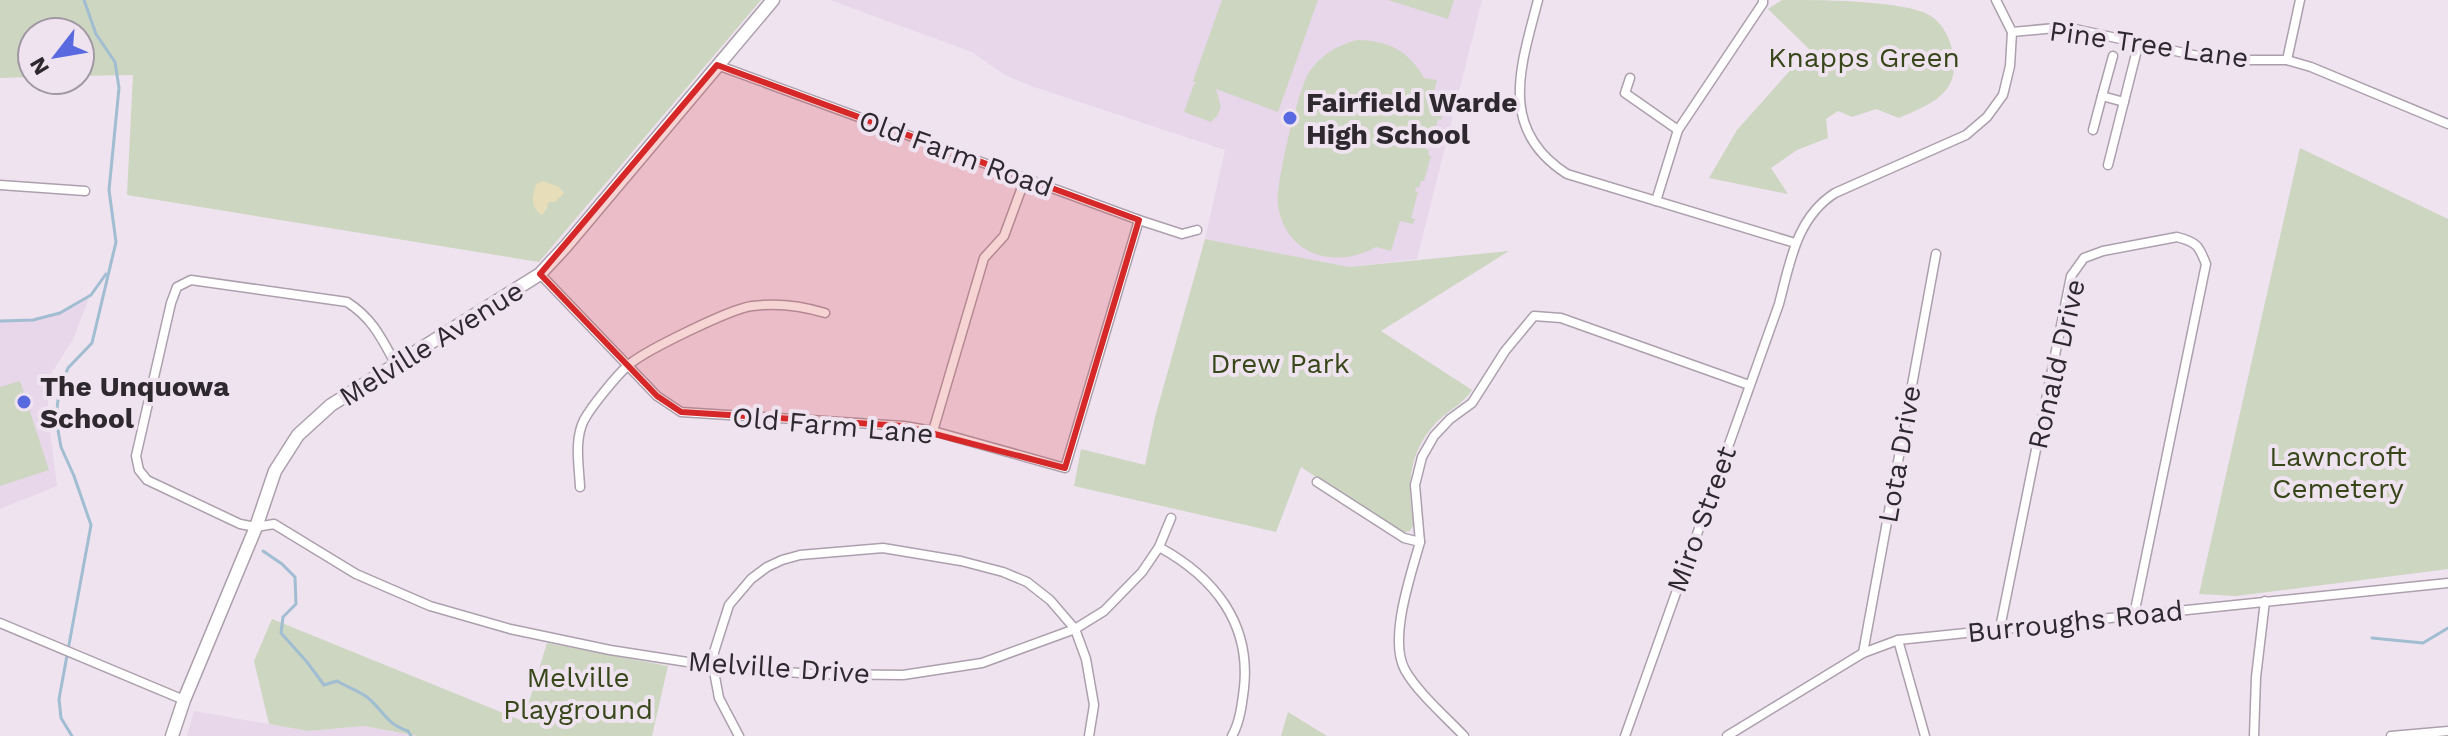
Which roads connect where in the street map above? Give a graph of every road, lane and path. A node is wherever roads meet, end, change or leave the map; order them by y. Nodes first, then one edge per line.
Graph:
1 (773, 0) edge
2 (1538, 0) edge
3 (1996, 0) edge
4 (2300, 0) edge
5 (1765, 1) edge
6 (2012, 32) junction
7 (2139, 42) junction
8 (2113, 56) dead end
9 (2287, 60) junction
10 (717, 65) junction
11 (1630, 78) dead end
12 (2102, 96) junction
13 (2124, 102) junction
14 (2448, 124) edge
15 (1678, 130) junction
16 (2093, 130) dead end
17 (2108, 165) dead end
18 (1025, 179) junction
19 (0, 185) edge
20 (85, 191) dead end
21 (1656, 201) junction
22 (1139, 220) junction
23 (1197, 230) dead end
24 (1795, 243) junction
25 (1936, 254) dead end
26 (540, 274) junction
27 (825, 313) dead end
28 (395, 363) junction
29 (627, 366) junction
30 (1749, 385) junction
31 (933, 431) junction
32 (1317, 482) dead end
33 (580, 487) dead end
34 (1171, 518) dead end
35 (256, 527) junction
36 (1420, 542) junction
37 (1159, 547) junction
38 (2448, 583) edge
39 (2265, 601) junction
40 (2134, 615) junction
41 (0, 623) edge
42 (2000, 628) junction
43 (1075, 629) junction
44 (1898, 640) junction
45 (1863, 653) junction
46 (713, 666) junction
47 (184, 700) junction
48 (2448, 731) edge
49 (1737, 734) edge
50 (172, 736) edge
51 (739, 736) edge
52 (1089, 736) edge
53 (1232, 736) edge
54 (1464, 736) edge
55 (1625, 736) edge
56 (1727, 736) edge
57 (1925, 736) edge
58 (2254, 736) edge
59 (2391, 736) edge

1 - 10 street, Melville Avenue
2 - 21 street
3 - 6 street
4 - 9 street
5 - 15 street
6 - 7 street, Pine Tree Lane
6 - 24 street, Miro Street
7 - 9 street, Pine Tree Lane
7 - 13 street
8 - 12 street
9 - 14 street, Pine Tree Lane
10 - 18 street, Old Farm Road
10 - 26 street, Melville Avenue
11 - 15 street
12 - 13 street
12 - 16 street
13 - 17 street
15 - 21 street
18 - 22 street, Old Farm Road
18 - 31 street
19 - 20 street
21 - 24 street
22 - 23 street, Old Farm Road
22 - 31 street, Old Farm Lane
24 - 30 street, Miro Street
25 - 45 street, Lota Drive
26 - 28 street, Melville Avenue
26 - 29 street, Old Farm Lane
27 - 29 street
28 - 35 street, Melville Avenue
28 - 35 street, Melville Drive
29 - 31 street, Old Farm Lane
29 - 33 street
30 - 36 street
30 - 55 street, Miro Street
32 - 36 street
34 - 37 street, Melville Drive
35 - 46 street, Melville Drive
35 - 47 street, Melville Avenue
36 - 54 street
37 - 43 street, Melville Drive
37 - 53 street
38 - 39 street, Burroughs Road
39 - 40 street, Burroughs Road
39 - 58 street
40 - 42 street, Burroughs Road
40 - 42 street, Ronald Drive
41 - 47 street
42 - 44 street, Burroughs Road
43 - 46 street, Melville Drive
43 - 46 street
43 - 52 street
44 - 45 street, Burroughs Road
44 - 57 street
45 - 49 street, Burroughs Road
46 - 51 street
47 - 50 street, Melville Avenue
48 - 59 street
49 - 56 street, Burroughs Road

